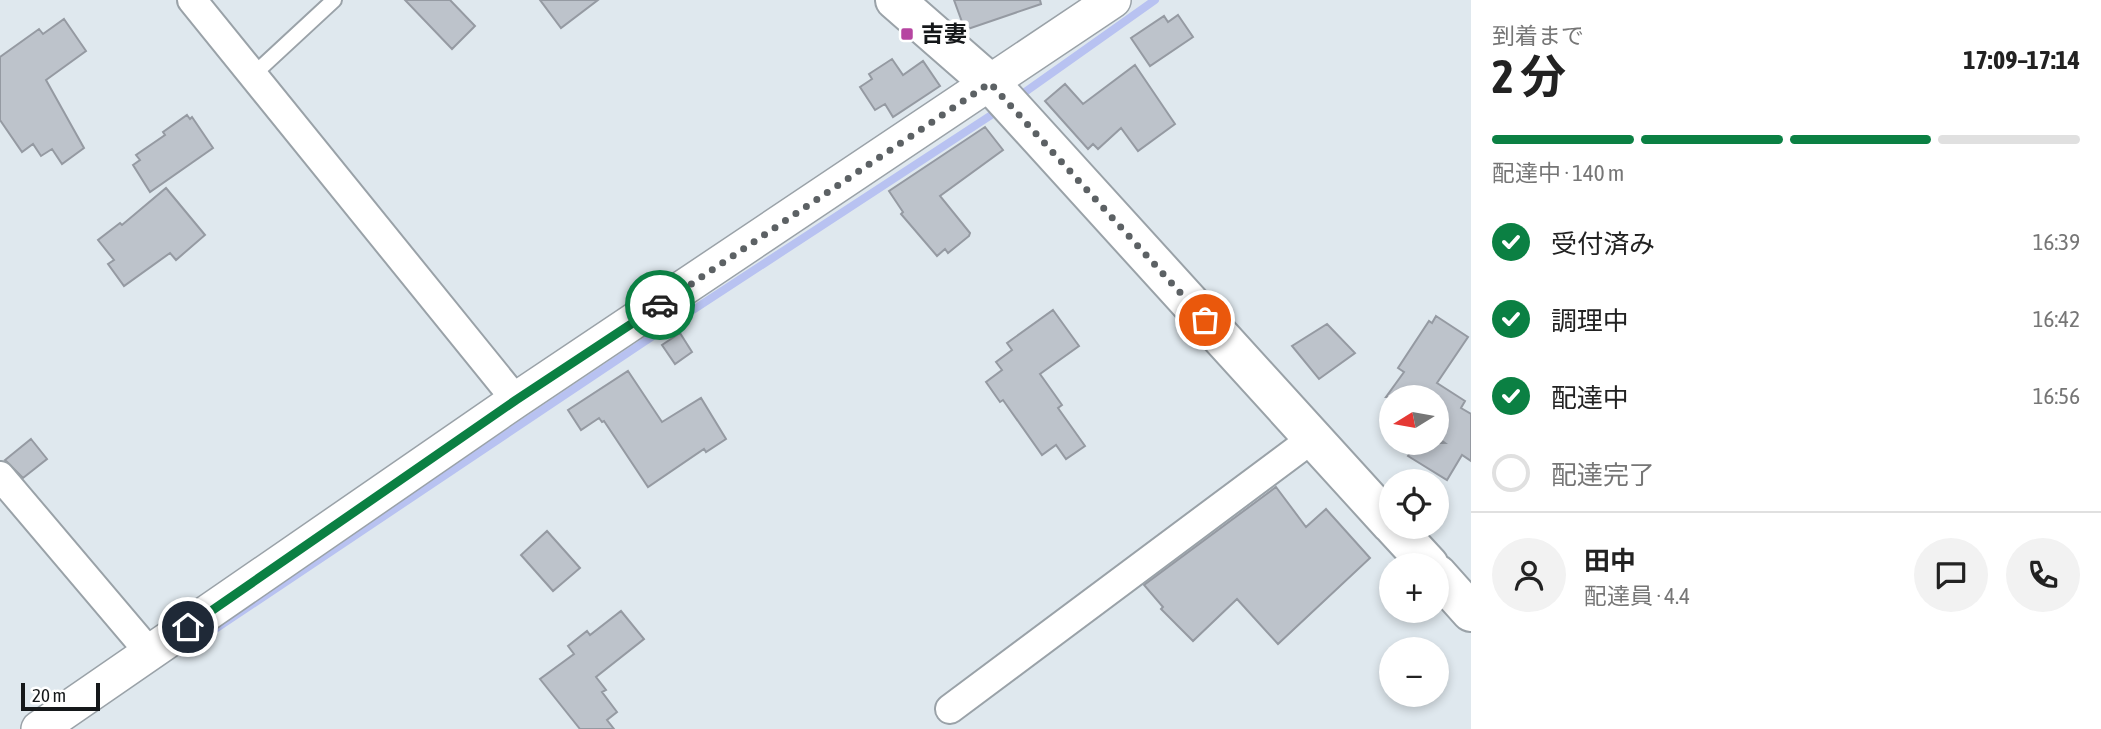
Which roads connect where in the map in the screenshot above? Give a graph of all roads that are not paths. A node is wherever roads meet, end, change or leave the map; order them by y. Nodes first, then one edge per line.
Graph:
1 (192, 0) edge
2 (334, 0) edge
3 (895, 0) edge
4 (1113, 0) edge
5 (253, 75) junction
6 (990, 83) junction
7 (516, 400) junction
8 (1313, 438) junction
9 (0, 476) edge
10 (1379, 511) edge
11 (1405, 539) edge
12 (1418, 553) edge
13 (1449, 587) edge
14 (1471, 612) edge
15 (150, 653) junction
16 (950, 709) dead end
17 (38, 729) edge

1 - 5 street
2 - 5 lane
3 - 6 main road
4 - 6 street
5 - 7 street
6 - 7 street
6 - 8 main road
7 - 15 street
8 - 10 main road
8 - 16 street
9 - 15 street
11 - 12 main road
13 - 14 main road
15 - 17 street

